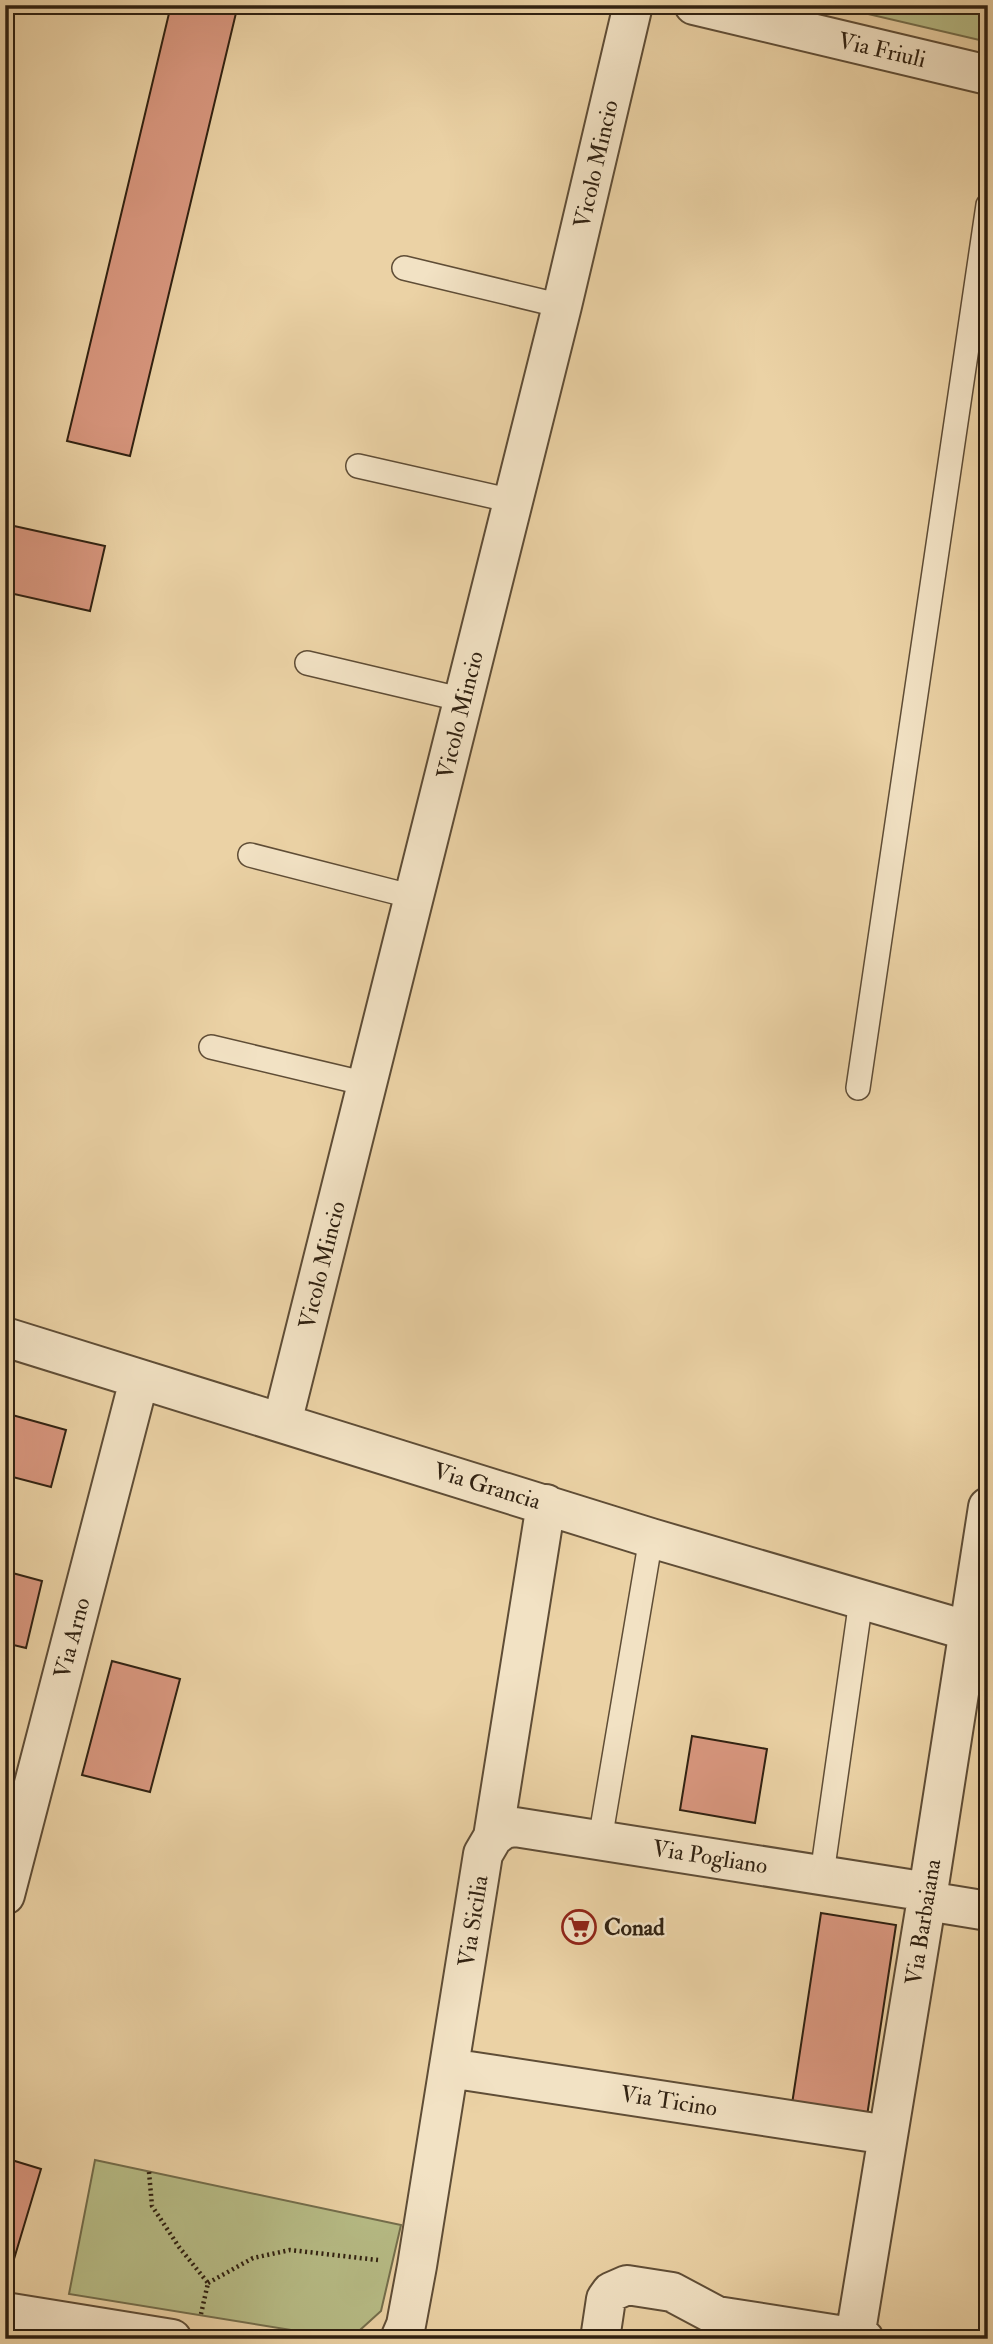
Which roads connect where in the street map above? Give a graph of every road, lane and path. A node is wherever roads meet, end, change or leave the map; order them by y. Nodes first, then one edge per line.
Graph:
1 (633, 5) edge
2 (694, 5) edge
3 (988, 75) edge
4 (988, 205) edge
5 (404, 268) dead end
6 (562, 306) junction
7 (358, 466) dead end
8 (513, 502) junction
9 (307, 663) dead end
10 (464, 700) junction
11 (250, 855) dead end
12 (414, 897) junction
13 (211, 1047) dead end
14 (367, 1084) junction
15 (858, 1088) dead end
16 (5, 1337) edge
17 (139, 1380) junction
18 (282, 1423) junction
19 (546, 1504) junction
20 (988, 1507) edge
21 (651, 1538) junction
22 (861, 1601) junction
23 (969, 1631) junction
24 (493, 1837) junction
25 (600, 1840) junction
26 (822, 1874) junction
27 (5, 1895) edge
28 (928, 1896) junction
29 (988, 1911) edge
30 (449, 2068) junction
31 (888, 2135) junction
32 (149, 2172) dead end
33 (417, 2266) junction
34 (208, 2283) junction
35 (5, 2312) edge
36 (187, 2328) edge
37 (859, 2338) edge
38 (400, 2339) edge
39 (600, 2339) edge

1 - 6 street, Vicolo Mincio
2 - 3 street, Via Friuli
4 - 15 lane
5 - 6 lane
6 - 8 street, Vicolo Mincio
7 - 8 lane
8 - 10 street, Vicolo Mincio
9 - 10 lane
10 - 12 street, Vicolo Mincio
11 - 12 lane
12 - 14 street, Vicolo Mincio
13 - 14 lane
14 - 18 street, Vicolo Mincio
16 - 17 street, Via Grancia
17 - 18 street, Via Grancia
17 - 27 street, Via Arno
18 - 19 street, Via Grancia
19 - 21 street, Via Grancia
19 - 24 street, Via Sicilia
20 - 23 street, Via Barbaiana
21 - 22 street, Via Grancia
21 - 25 lane
22 - 23 street, Via Grancia
22 - 26 lane
23 - 28 street, Via Barbaiana
24 - 25 street, Via Pogliano
24 - 30 street, Via Sicilia
25 - 26 street, Via Pogliano
26 - 28 street, Via Pogliano
28 - 29 street, Via Pogliano
28 - 31 street, Via Barbaiana
30 - 31 street, Via Ticino
30 - 33 street, Via Sicilia
31 - 37 street, Via Barbaiana
32 - 34 path
33 - 34 path
33 - 38 street, Via Sicilia
34 - 36 path
35 - 36 street
37 - 39 street

